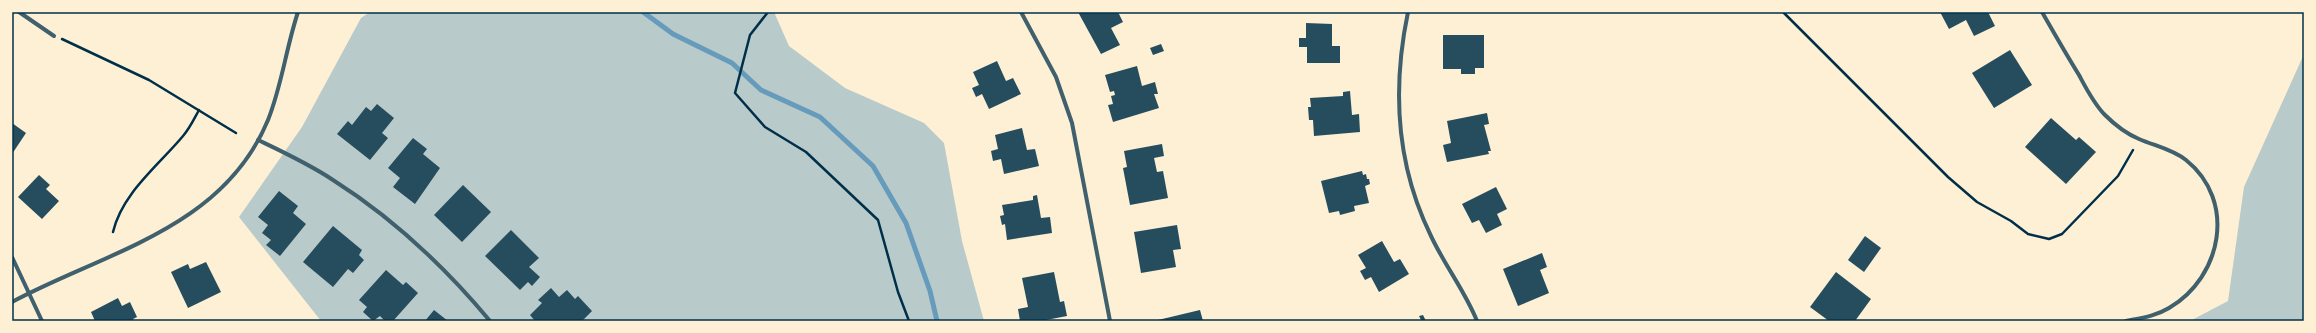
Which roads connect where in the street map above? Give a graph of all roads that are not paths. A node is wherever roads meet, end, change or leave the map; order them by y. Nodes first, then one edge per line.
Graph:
1 (19, 12) edge
2 (298, 12) edge
3 (1021, 12) edge
4 (1408, 12) edge
5 (2042, 12) edge
6 (54, 36) road end
7 (258, 140) junction
8 (12, 257) edge
9 (28, 294) junction
10 (12, 302) edge
11 (42, 321) edge
12 (490, 321) edge
13 (1110, 321) edge
14 (1478, 321) edge
15 (2126, 321) edge

1 - 6 street
2 - 7 street
3 - 13 street
4 - 14 street
5 - 15 street
7 - 9 street
7 - 12 street
8 - 9 street
9 - 10 street
9 - 11 street

